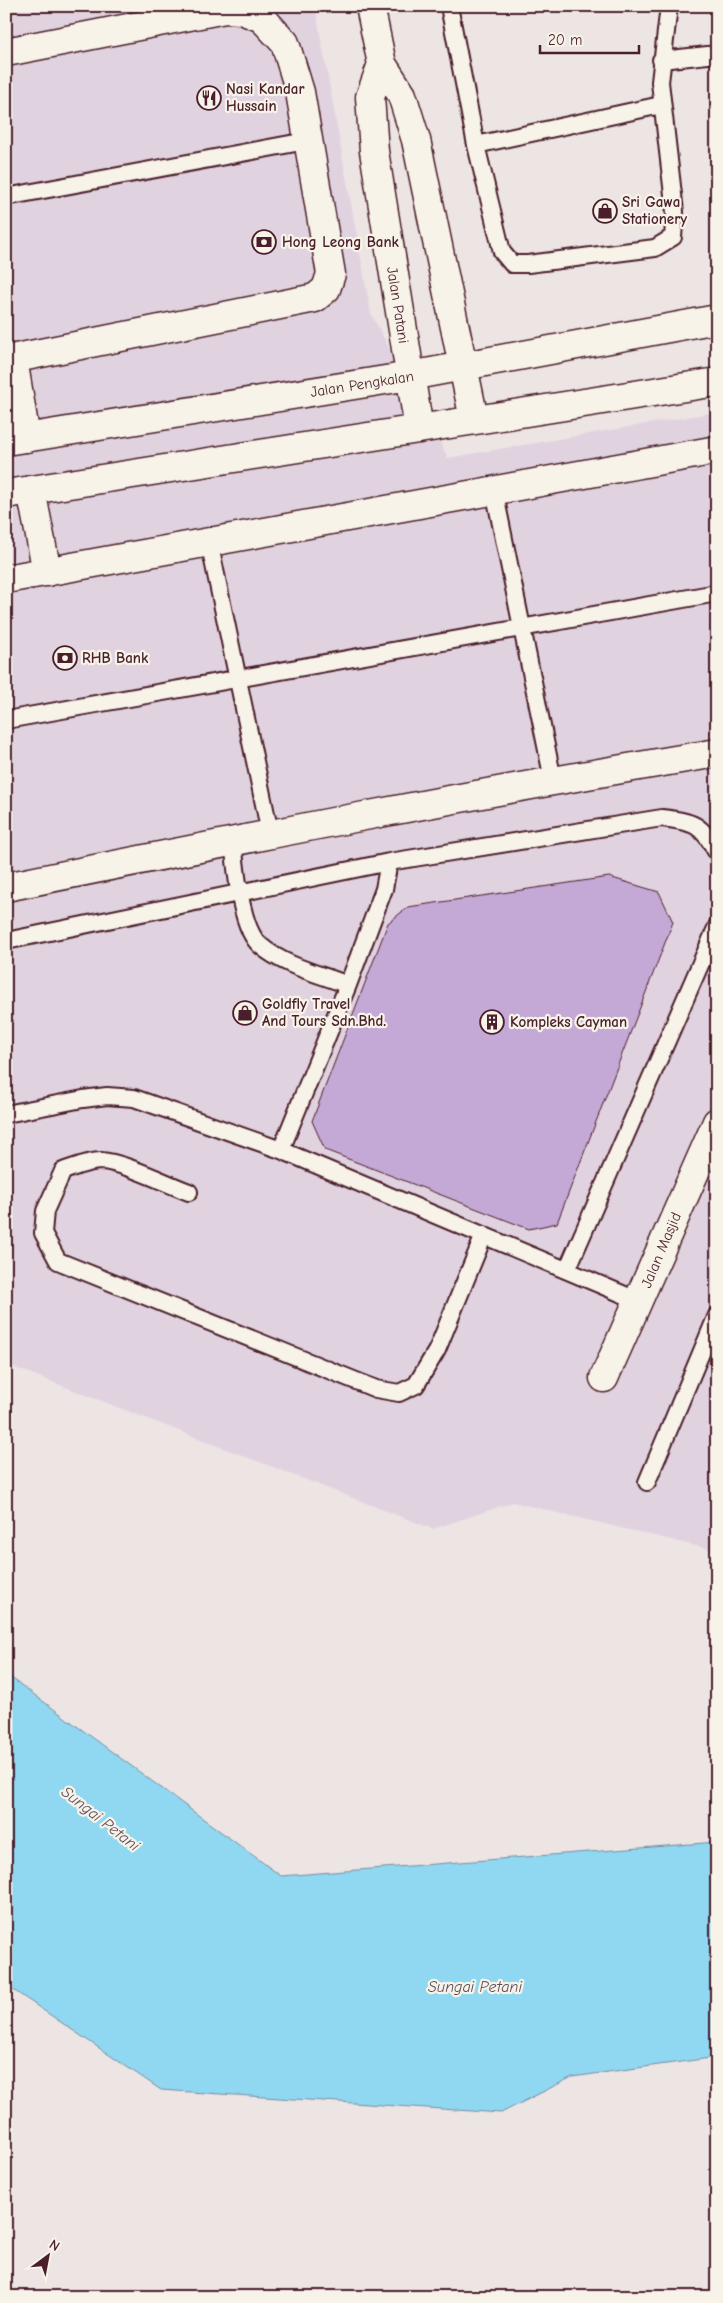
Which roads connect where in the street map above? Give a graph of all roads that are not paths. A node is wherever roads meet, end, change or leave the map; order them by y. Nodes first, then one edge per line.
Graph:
1 (370, 6) edge
2 (449, 6) edge
3 (669, 6) edge
4 (6, 52) edge
5 (717, 54) edge
6 (661, 60) junction
7 (382, 64) junction
8 (661, 105) junction
9 (306, 140) junction
10 (476, 145) junction
11 (6, 197) edge
12 (717, 320) edge
13 (10, 359) edge
14 (462, 366) junction
15 (410, 376) junction
16 (717, 382) edge
17 (474, 419) junction
18 (419, 429) junction
19 (16, 440) edge
20 (717, 450) edge
21 (494, 490) junction
22 (19, 492) edge
23 (208, 541) junction
24 (47, 572) junction
25 (6, 579) edge
26 (717, 593) edge
27 (522, 629) junction
28 (237, 680) junction
29 (6, 720) edge
30 (717, 753) edge
31 (553, 780) junction
32 (270, 833) junction
33 (233, 841) junction
34 (717, 854) edge
35 (390, 862) junction
36 (6, 887) edge
37 (239, 893) junction
38 (717, 926) edge
39 (6, 942) edge
40 (348, 986) junction
41 (6, 1114) edge
42 (717, 1122) edge
43 (281, 1150) junction
44 (189, 1192) dead end
45 (484, 1235) junction
46 (567, 1270) junction
47 (639, 1301) junction
48 (717, 1315) edge
49 (604, 1378) dead end
50 (646, 1482) dead end

1 - 7 street
2 - 10 lane
3 - 6 lane
4 - 9 street
5 - 6 lane
6 - 8 lane
7 - 14 street
7 - 15 street, Jalan Patani
8 - 10 lane
8 - 10 lane
9 - 11 lane
9 - 13 street
12 - 14 street, Jalan Pengkalan
13 - 19 street
14 - 15 street, Jalan Pengkalan
14 - 17 street
15 - 18 street, Jalan Patani
15 - 19 street, Jalan Pengkalan
16 - 17 street
17 - 18 street
18 - 22 street
20 - 21 street
21 - 23 street
21 - 27 lane
22 - 24 street
23 - 24 street
23 - 28 lane
24 - 25 street
26 - 27 lane
27 - 28 lane
27 - 31 lane
28 - 29 lane
28 - 32 lane
30 - 31 street
31 - 32 street
32 - 33 street
33 - 36 street
33 - 37 lane
34 - 35 lane
35 - 37 lane
35 - 40 lane
37 - 39 lane
37 - 40 lane
38 - 46 lane
40 - 43 lane
41 - 43 lane
42 - 47 street, Jalan Masjid
43 - 45 lane
44 - 45 lane
45 - 46 lane
46 - 47 lane
47 - 49 street, Jalan Masjid
48 - 50 lane

